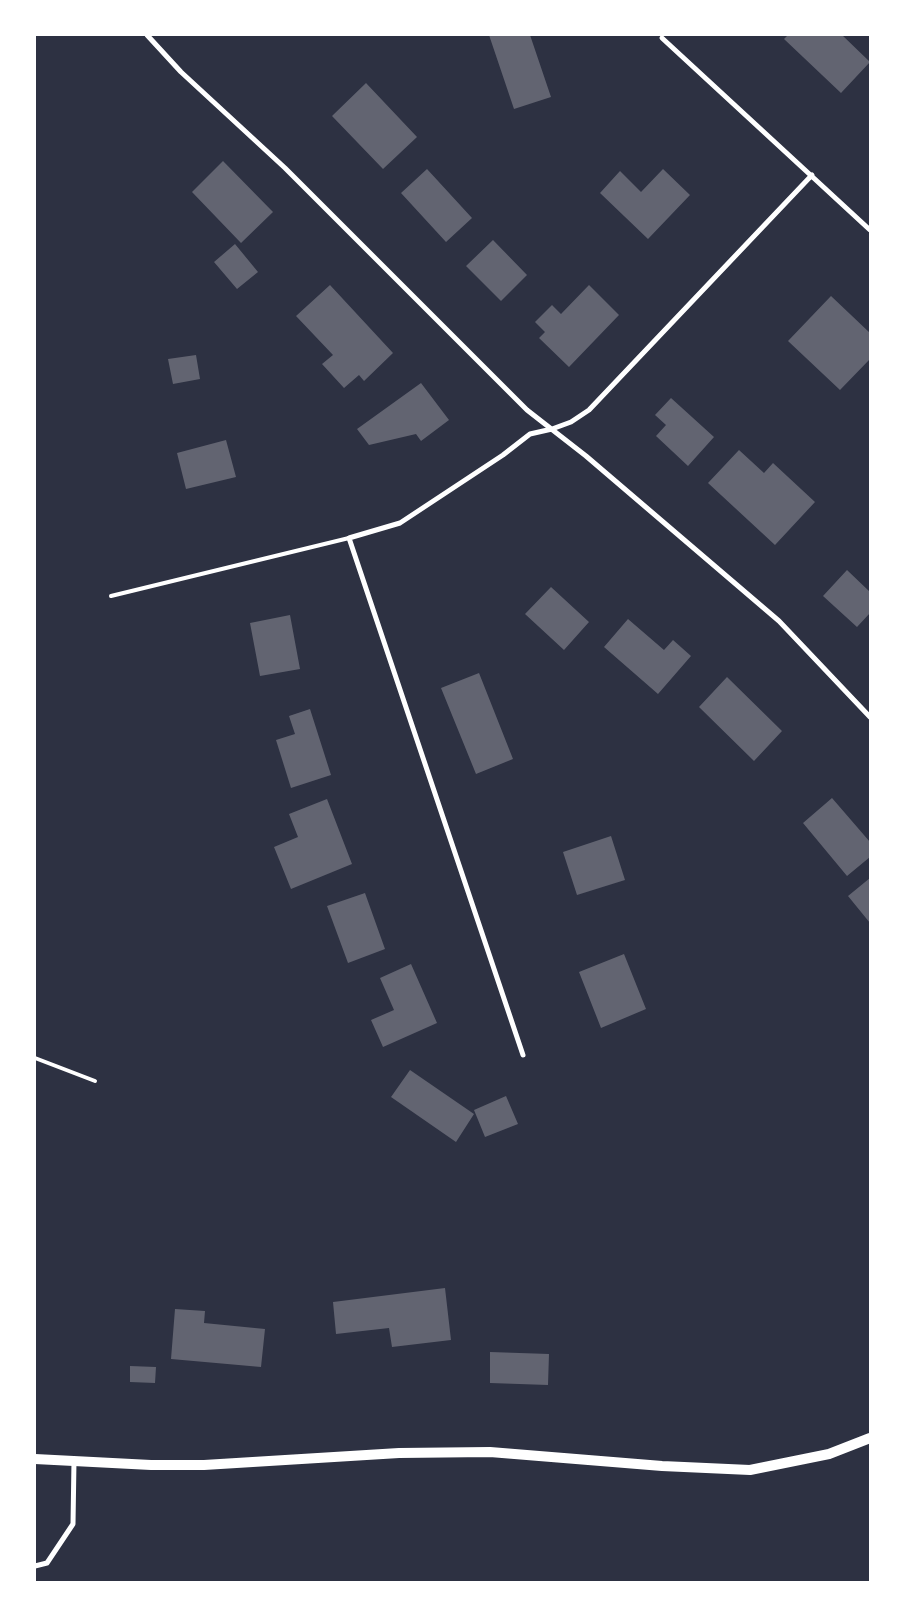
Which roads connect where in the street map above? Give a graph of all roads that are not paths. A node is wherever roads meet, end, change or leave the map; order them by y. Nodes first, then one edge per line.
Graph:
1 (146, 35) edge
2 (662, 38) dead end
3 (812, 175) junction
4 (870, 230) edge
5 (552, 429) junction
6 (349, 538) junction
7 (111, 596) dead end
8 (870, 717) edge
9 (523, 1055) dead end
10 (35, 1058) edge
11 (95, 1081) dead end
12 (870, 1438) edge
13 (35, 1459) edge
14 (74, 1461) junction
15 (35, 1566) edge

1 - 5 street
2 - 3 street
3 - 4 street
3 - 5 street
5 - 6 street
5 - 8 street
6 - 7 lane
6 - 9 street
10 - 11 lane
12 - 14 main road
13 - 14 main road
14 - 15 street

